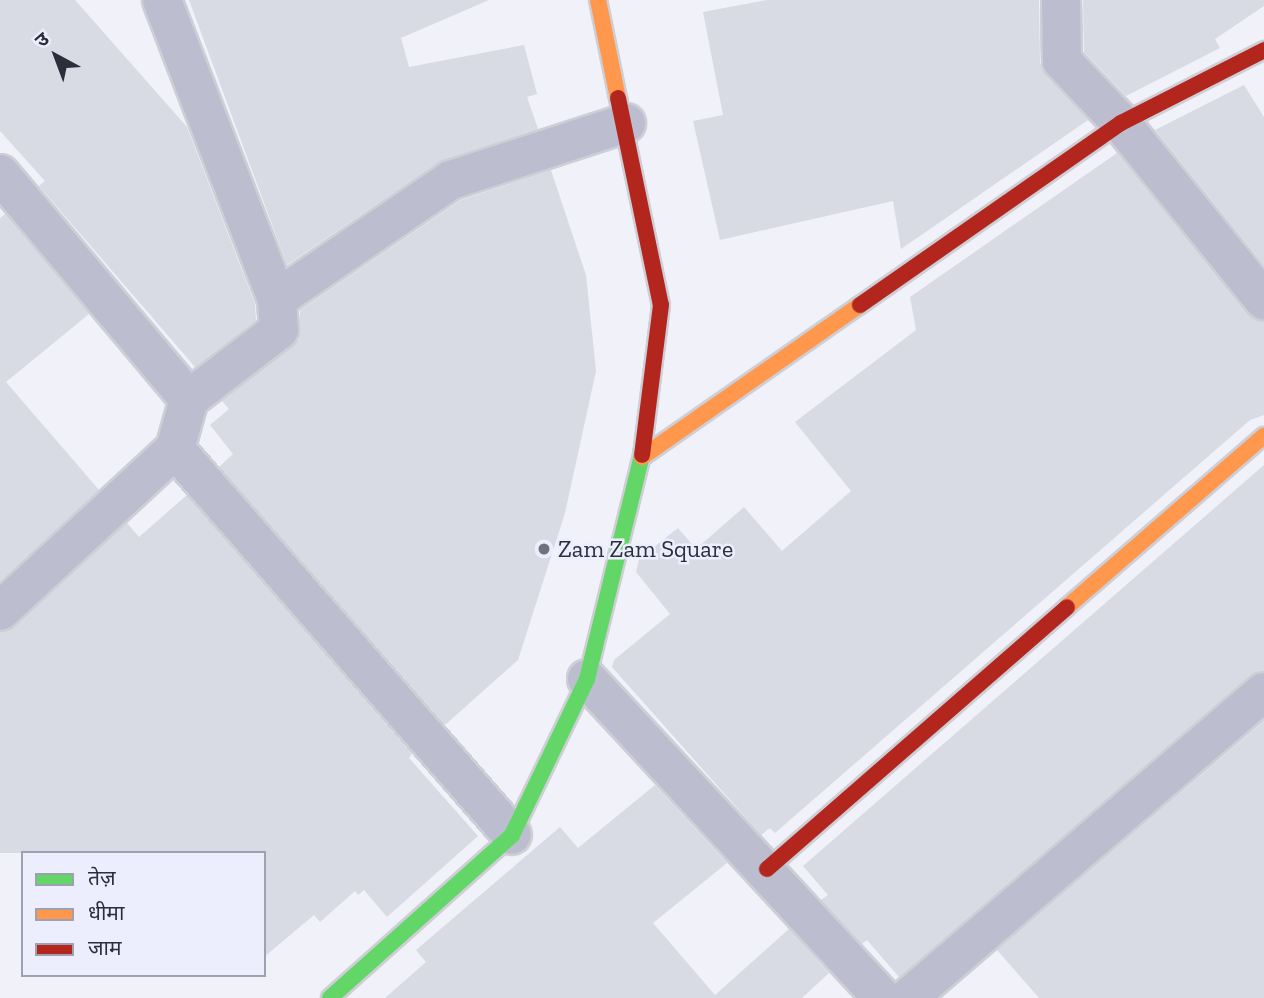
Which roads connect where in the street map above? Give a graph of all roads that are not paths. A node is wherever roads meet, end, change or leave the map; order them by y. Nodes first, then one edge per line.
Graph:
1 (162, 0) edge
2 (598, 0) edge
3 (1060, 0) edge
4 (1264, 50) edge
5 (626, 123) junction
6 (1121, 123) junction
7 (0, 174) edge
8 (277, 299) junction
9 (1264, 300) edge
10 (190, 398) junction
11 (1264, 436) edge
12 (175, 449) junction
13 (642, 457) junction
14 (0, 611) edge
15 (587, 679) junction
16 (1264, 692) edge
17 (512, 835) junction
18 (767, 869) junction
19 (330, 998) edge
20 (882, 998) edge
21 (908, 998) edge

1 - 8 street
2 - 5 street
3 - 6 street
4 - 6 street
5 - 8 street
5 - 13 street
6 - 9 street
6 - 13 street
7 - 10 street
8 - 10 street
10 - 12 street
11 - 18 street
12 - 14 street
12 - 17 street
13 - 15 street
15 - 17 street
15 - 18 street
16 - 21 street
17 - 19 street
18 - 20 street

